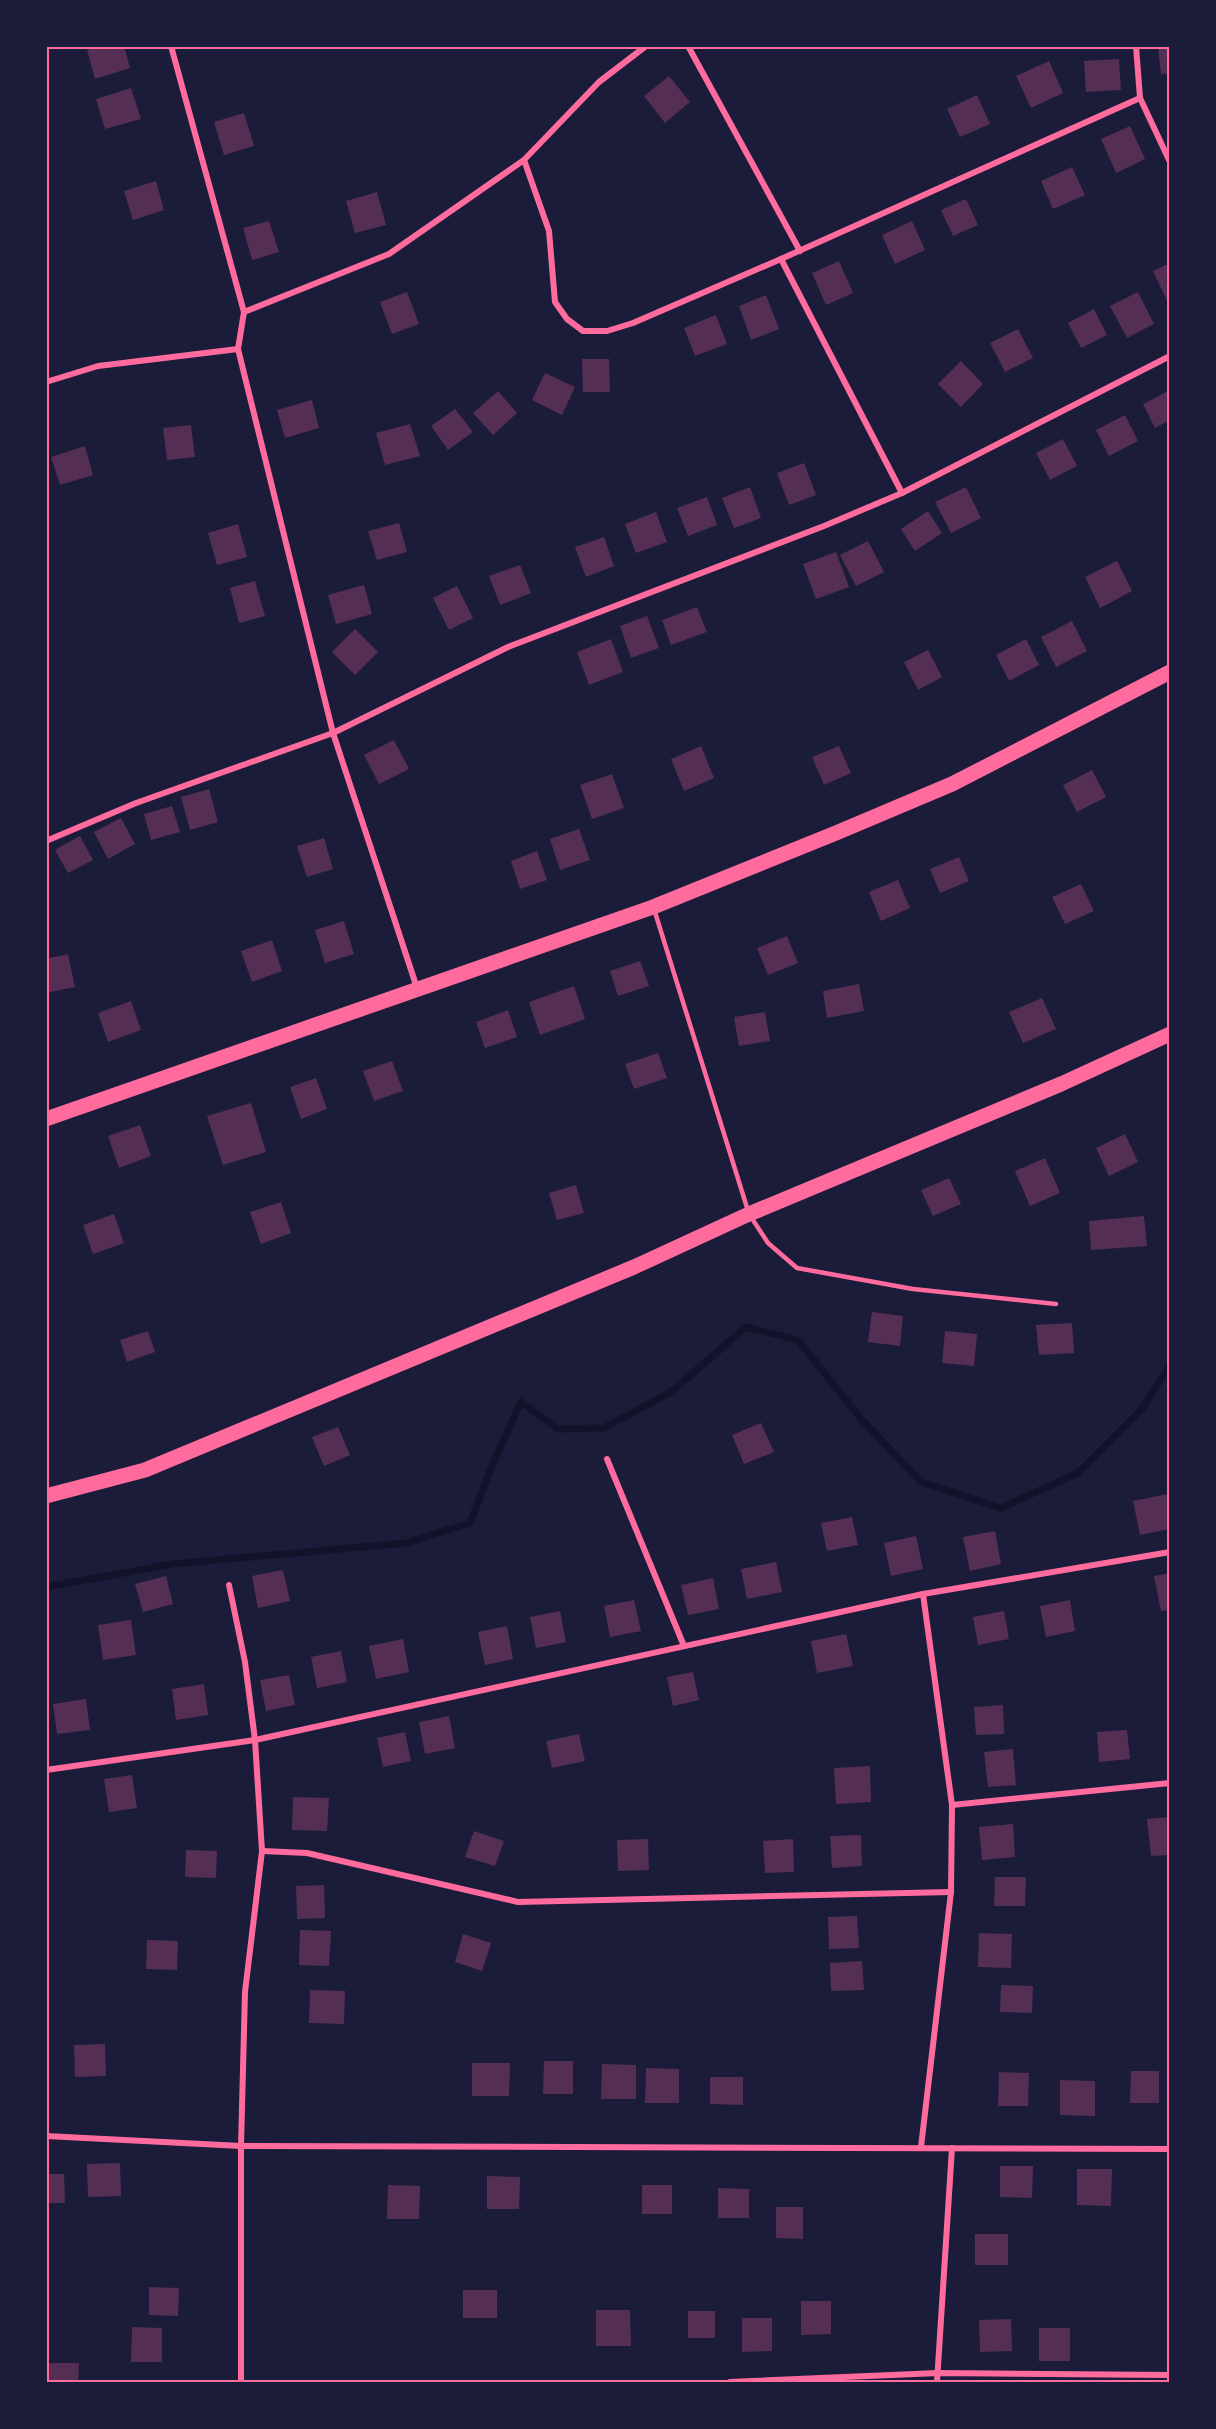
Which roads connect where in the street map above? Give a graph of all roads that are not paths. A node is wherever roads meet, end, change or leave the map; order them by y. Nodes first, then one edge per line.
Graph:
1 (171, 46) edge
2 (646, 46) edge
3 (688, 46) edge
4 (1136, 46) edge
5 (1140, 98) junction
6 (524, 160) junction
7 (1170, 162) edge
8 (800, 251) junction
9 (781, 259) junction
10 (244, 312) junction
11 (238, 349) junction
12 (1170, 356) edge
13 (46, 382) edge
14 (903, 493) junction
15 (1170, 672) edge
16 (333, 733) junction
17 (46, 841) edge
18 (653, 907) junction
19 (417, 989) junction
20 (1170, 1034) edge
21 (46, 1119) edge
22 (749, 1214) junction
23 (1056, 1304) dead end
24 (607, 1459) dead end
25 (46, 1496) edge
26 (1170, 1552) edge
27 (229, 1585) dead end
28 (923, 1594) junction
29 (684, 1646) junction
30 (255, 1740) junction
31 (46, 1770) edge
32 (1170, 1783) edge
33 (952, 1805) junction
34 (262, 1851) junction
35 (951, 1892) junction
36 (46, 2136) edge
37 (241, 2146) junction
38 (921, 2147) junction
39 (952, 2148) junction
40 (1170, 2149) edge
41 (938, 2373) junction
42 (1170, 2375) edge
43 (241, 2382) edge
44 (730, 2382) edge
45 (937, 2382) edge

1 - 10 street
2 - 6 street
3 - 8 street
4 - 5 street
5 - 7 street
5 - 8 street
6 - 9 street
6 - 10 street
8 - 9 street
9 - 14 street
10 - 11 street
11 - 13 street
11 - 16 street
12 - 14 street
14 - 16 street
15 - 18 main road
16 - 17 street
16 - 19 street
18 - 19 main road
18 - 22 lane
19 - 21 main road
20 - 22 main road
22 - 23 lane
22 - 25 main road
24 - 29 street
26 - 28 street
27 - 30 street
28 - 29 street
28 - 33 street
29 - 30 street
30 - 31 street
30 - 34 street
32 - 33 street
33 - 35 street
34 - 35 street
34 - 37 street
35 - 38 street
36 - 37 street
37 - 38 street
37 - 43 street
38 - 39 street
39 - 40 street
39 - 41 street
41 - 42 street
41 - 44 street
41 - 45 street

